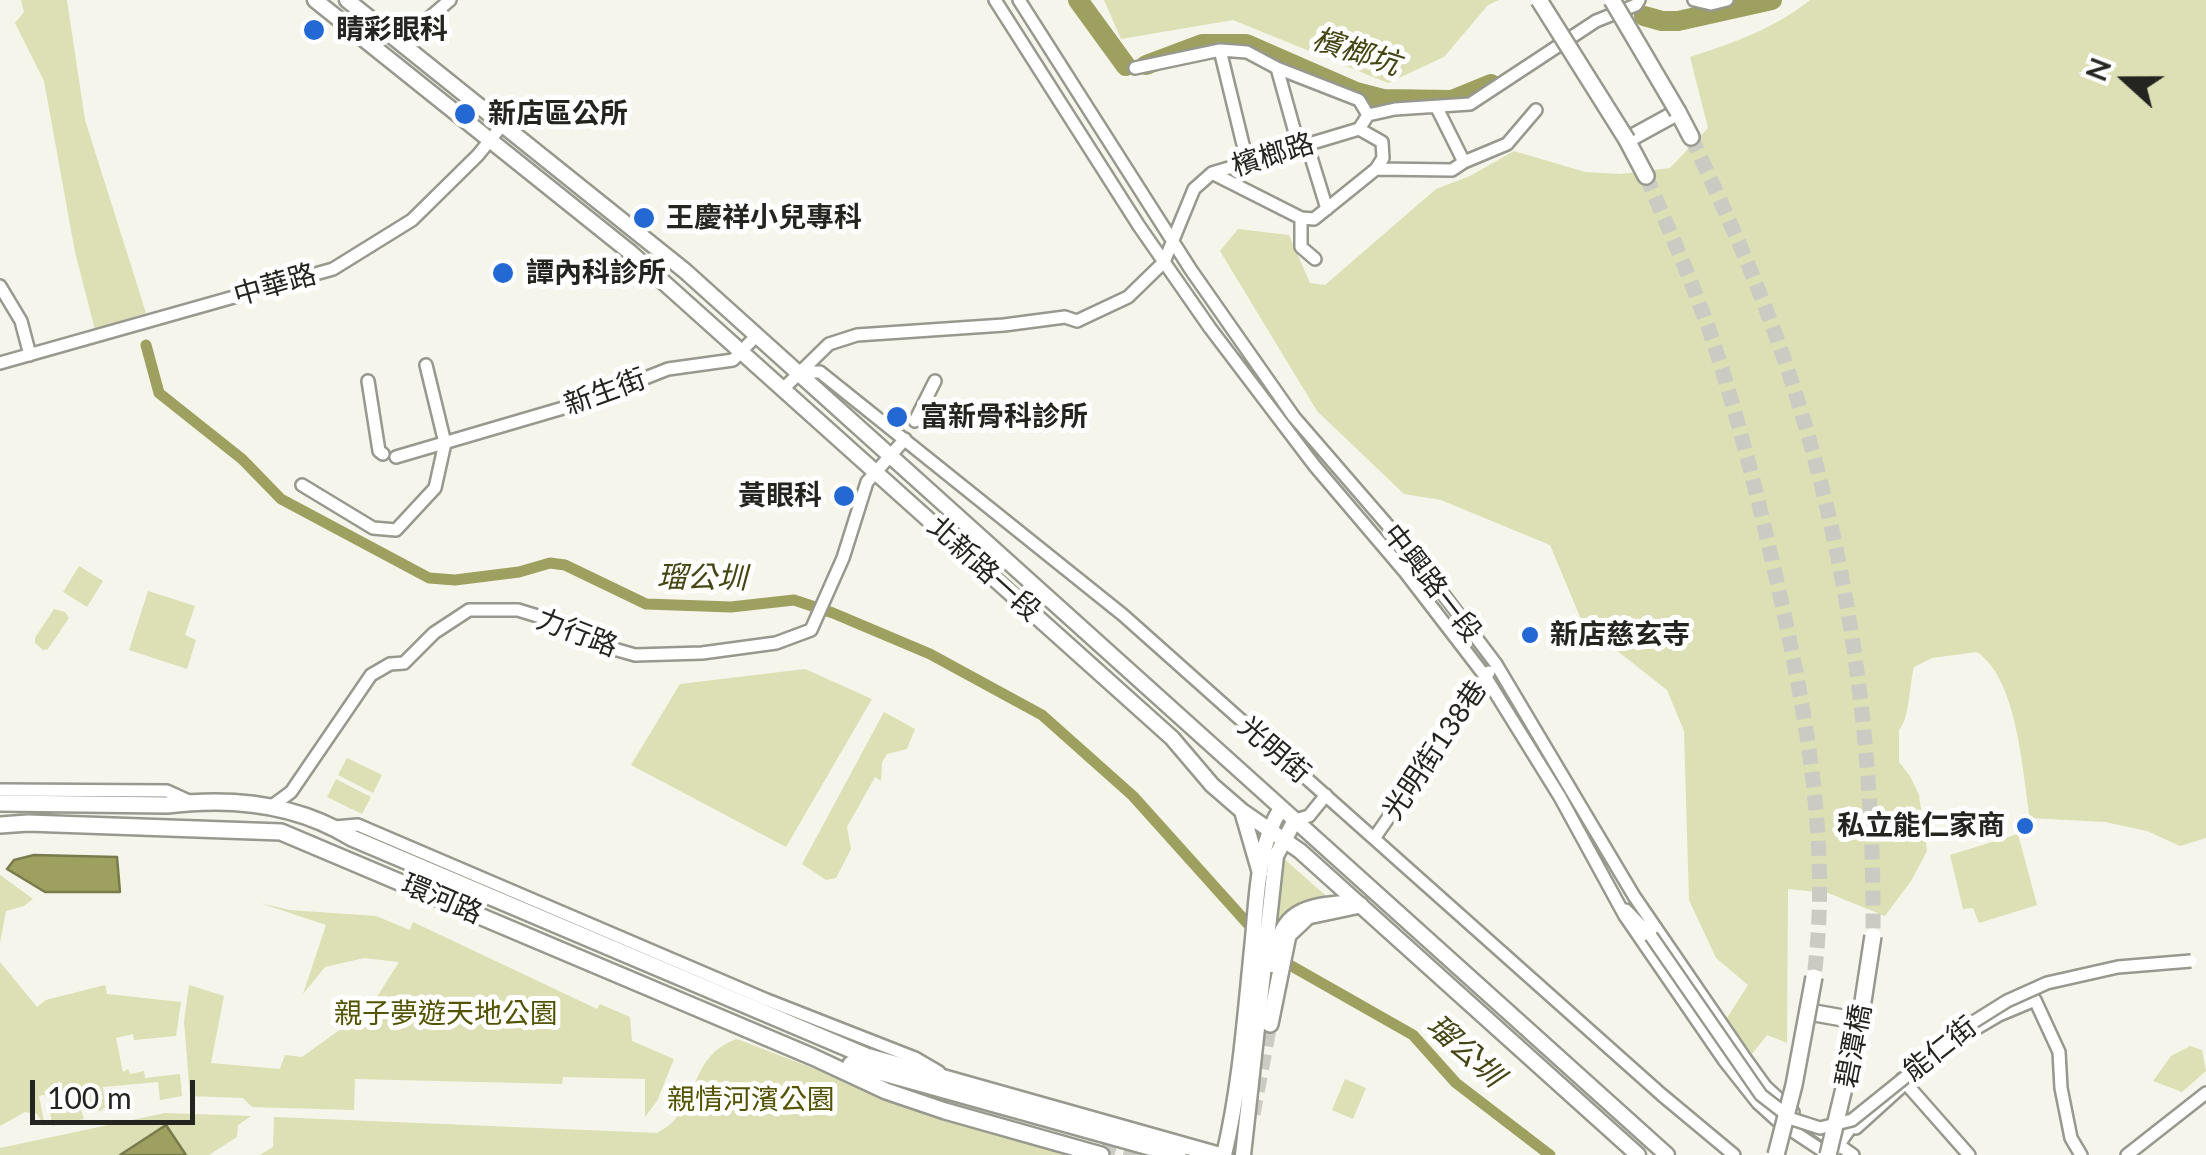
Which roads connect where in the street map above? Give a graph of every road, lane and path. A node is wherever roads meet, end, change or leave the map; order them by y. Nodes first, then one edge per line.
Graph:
1 (315, 0) edge
2 (347, 0) edge
3 (450, 0) edge
4 (995, 0) edge
5 (1019, 0) edge
6 (1539, 0) edge
7 (1612, 0) edge
8 (1639, 0) edge
9 (1694, 0) edge
10 (1727, 0) edge
11 (400, 42) junction
12 (1220, 50) junction
13 (1135, 68) dead end
14 (1277, 68) junction
15 (1437, 108) junction
16 (1536, 110) dead end
17 (1678, 112) junction
18 (1368, 115) junction
19 (503, 124) junction
20 (1359, 129) junction
21 (1691, 137) tunnel mouth
22 (490, 140) junction
23 (1626, 140) junction
24 (1303, 146) junction
25 (1247, 161) junction
26 (1464, 162) junction
27 (1376, 169) junction
28 (1212, 173) junction
29 (1646, 176) tunnel mouth
30 (1327, 209) junction
31 (1302, 218) junction
32 (1173, 238) junction
33 (1315, 259) dead end
34 (1164, 262) junction
35 (0, 286) edge
36 (757, 335) junction
37 (742, 353) junction
38 (30, 355) junction
39 (0, 363) edge
40 (426, 364) dead end
41 (799, 372) junction
42 (368, 380) dead end
43 (936, 381) dead end
44 (783, 389) junction
45 (915, 421) dead end
46 (905, 439) junction
47 (445, 443) junction
48 (888, 457) junction
49 (875, 471) junction
50 (302, 485) dead end
51 (1496, 664) junction
52 (1485, 676) junction
53 (0, 790) edge
54 (1326, 794) junction
55 (190, 802) junction
56 (0, 804) edge
57 (272, 806) junction
58 (1281, 808) junction
59 (1242, 811) junction
60 (1295, 820) junction
61 (0, 825) edge
62 (1268, 828) junction
63 (1375, 837) junction
64 (1284, 838) junction
65 (1260, 873) junction
66 (1634, 896) junction
67 (1360, 905) junction
68 (1620, 905) junction
69 (1651, 936) junction
70 (1873, 936) tunnel mouth
71 (2206, 962) edge
72 (1814, 977) tunnel mouth
73 (1260, 998) junction
74 (1808, 1012) junction
75 (1860, 1021) junction
76 (1270, 1024) tunnel mouth
77 (813, 1056) junction
78 (1902, 1079) junction
79 (2206, 1093) edge
80 (1620, 1149) edge
81 (1719, 1149) edge
82 (1101, 1150) tunnel mouth
83 (1833, 1150) edge
84 (1178, 1155) edge
85 (1221, 1155) edge
86 (1243, 1155) edge
87 (1638, 1155) edge
88 (1667, 1155) edge
89 (1734, 1155) edge
90 (1776, 1155) edge
91 (1853, 1155) edge
92 (1969, 1155) edge
93 (2080, 1155) edge
94 (2126, 1155) edge

1 - 22 main road, 北新路一段
2 - 11 main road, 北新路一段
3 - 11 street
4 - 34 street, 中興路一段
5 - 32 street, 中興路一段
6 - 23 highway, bridge
7 - 17 highway, bridge
8 - 15 street
9 - 10 street
11 - 19 main road, 北新路一段
12 - 13 street
12 - 14 street
12 - 25 street
14 - 18 street
14 - 24 street
15 - 18 street
15 - 26 street
16 - 26 street
17 - 21 highway
17 - 23 highway
18 - 20 street
19 - 22 street, 中華路
19 - 36 main road, 北新路一段
20 - 24 street, 檳榔路
20 - 27 street
22 - 37 main road, 北新路一段
22 - 38 street, 中華路
23 - 29 highway
24 - 25 street, 檳榔路
24 - 30 street
25 - 28 street, 檳榔路
26 - 27 street
27 - 30 street
28 - 31 street
28 - 32 street, 檳榔路
30 - 31 street
31 - 33 street
32 - 34 street, 檳榔路
32 - 51 street, 中興路一段
34 - 41 street, 檳榔路
34 - 52 street, 中興路一段
35 - 38 street
36 - 37 street
36 - 41 main road, 北新路一段
37 - 44 main road, 北新路一段
37 - 47 street, 新生街
38 - 39 street, 中華路
40 - 47 street
41 - 44 street, 檳榔路
41 - 46 street, 光明街
41 - 48 main road, 北新路一段
42 - 47 street, 新生街
43 - 45 street
44 - 49 main road, 北新路一段
46 - 48 street, 力行路
46 - 54 street, 光明街
47 - 50 street
48 - 49 street, 力行路
48 - 58 main road, 北新路一段
49 - 57 street, 力行路
49 - 59 main road, 北新路一段
51 - 52 street, 光明街138巷
51 - 66 street, 中興路一段
52 - 63 street, 光明街138巷
52 - 68 street, 中興路一段
53 - 55 street, 環河路
54 - 60 street
54 - 63 street, 光明街
55 - 56 highway, 環河路
55 - 57 highway, 環河路
57 - 85 highway, 環河路
58 - 60 main road, 北新路一段
58 - 62 main road
59 - 62 main road, 北新路一段
59 - 65 main road
60 - 64 main road
60 - 88 main road, 北新路一段
61 - 77 highway, 環河路
62 - 64 main road, 北新路一段
62 - 65 main road
63 - 81 street, 光明街
64 - 67 main road, 北新路一段
64 - 73 main road
65 - 85 main road
66 - 69 street
66 - 83 street, 中興路一段
67 - 73 main road
67 - 76 highway
67 - 80 main road, 北新路一段
68 - 69 street
68 - 83 street, 中興路一段
69 - 71 street, 能仁街, bridge
70 - 75 highway, 碧潭橋, bridge
72 - 74 highway, 碧潭橋, bridge
73 - 86 main road
74 - 75 highway
74 - 90 highway, 碧潭橋, bridge
75 - 83 highway, 碧潭橋, bridge
77 - 82 highway, 環河路
77 - 84 highway
78 - 83 street
78 - 92 street
78 - 93 street
79 - 94 street
80 - 87 main road, 北新路一段
81 - 89 street, 光明街
83 - 91 street, 中興路一段

